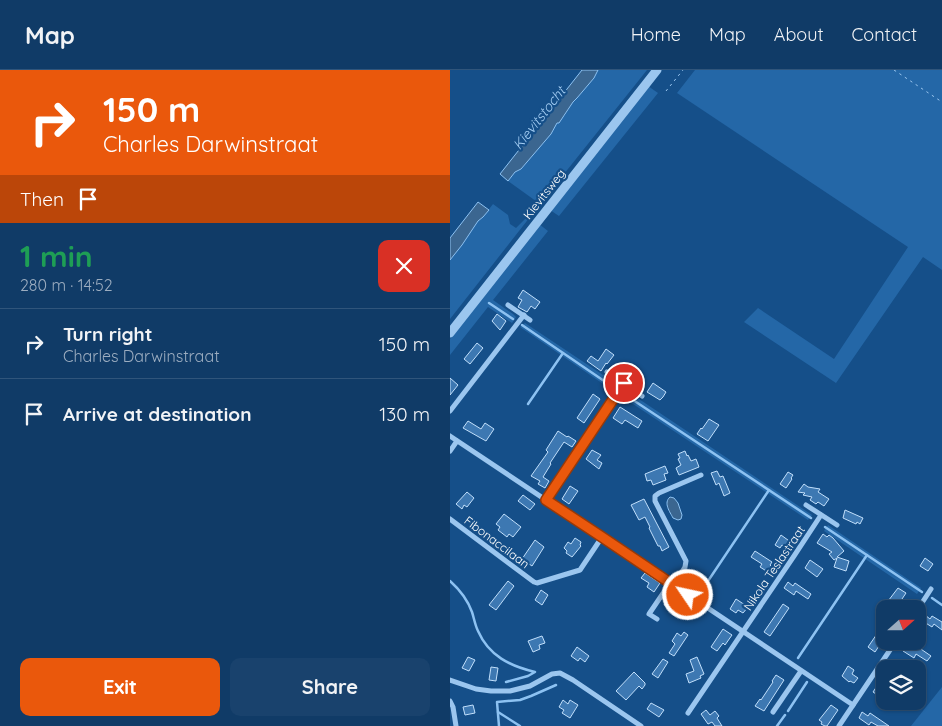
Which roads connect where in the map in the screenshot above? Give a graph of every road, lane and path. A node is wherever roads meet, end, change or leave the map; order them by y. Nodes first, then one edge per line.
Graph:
1 (657, 70) edge
2 (683, 70) edge
3 (894, 70) edge
4 (666, 91) dead end
5 (942, 102) edge
6 (508, 305) dead end
7 (524, 315) junction
8 (530, 320) dead end
9 (450, 333) edge
10 (607, 372) dead end
11 (624, 383) junction
12 (642, 396) dead end
13 (450, 411) edge
14 (450, 436) edge
15 (458, 441) junction
16 (450, 451) edge
17 (701, 475) dead end
18 (546, 500) junction
19 (806, 505) dead end
20 (821, 515) junction
21 (450, 519) edge
22 (837, 525) dead end
23 (602, 537) junction
24 (672, 584) junction
25 (931, 589) dead end
26 (924, 600) edge
27 (657, 618) dead end
28 (743, 632) junction
29 (890, 650) edge
30 (801, 671) junction
31 (450, 680) edge
32 (450, 701) edge
33 (853, 705) junction
34 (773, 712) dead end
35 (688, 713) dead end
36 (456, 726) edge
37 (641, 726) edge
38 (839, 726) edge

1 - 9 street, Kievitsweg
2 - 4 path
3 - 5 path
6 - 7 street
7 - 8 street
7 - 13 street
10 - 11 street
11 - 12 street
11 - 18 street
14 - 15 street
15 - 16 street
15 - 18 street
17 - 24 street
18 - 23 street
19 - 20 street
20 - 22 street
20 - 28 street, Nikola Teslastraat
21 - 23 street, Fibonaccilaan
23 - 24 street
24 - 27 street
24 - 28 street
25 - 26 street
28 - 30 street
28 - 35 street, Nikola Teslastraat
29 - 33 street
30 - 33 street
30 - 34 street
31 - 37 street
32 - 36 street
33 - 38 street

